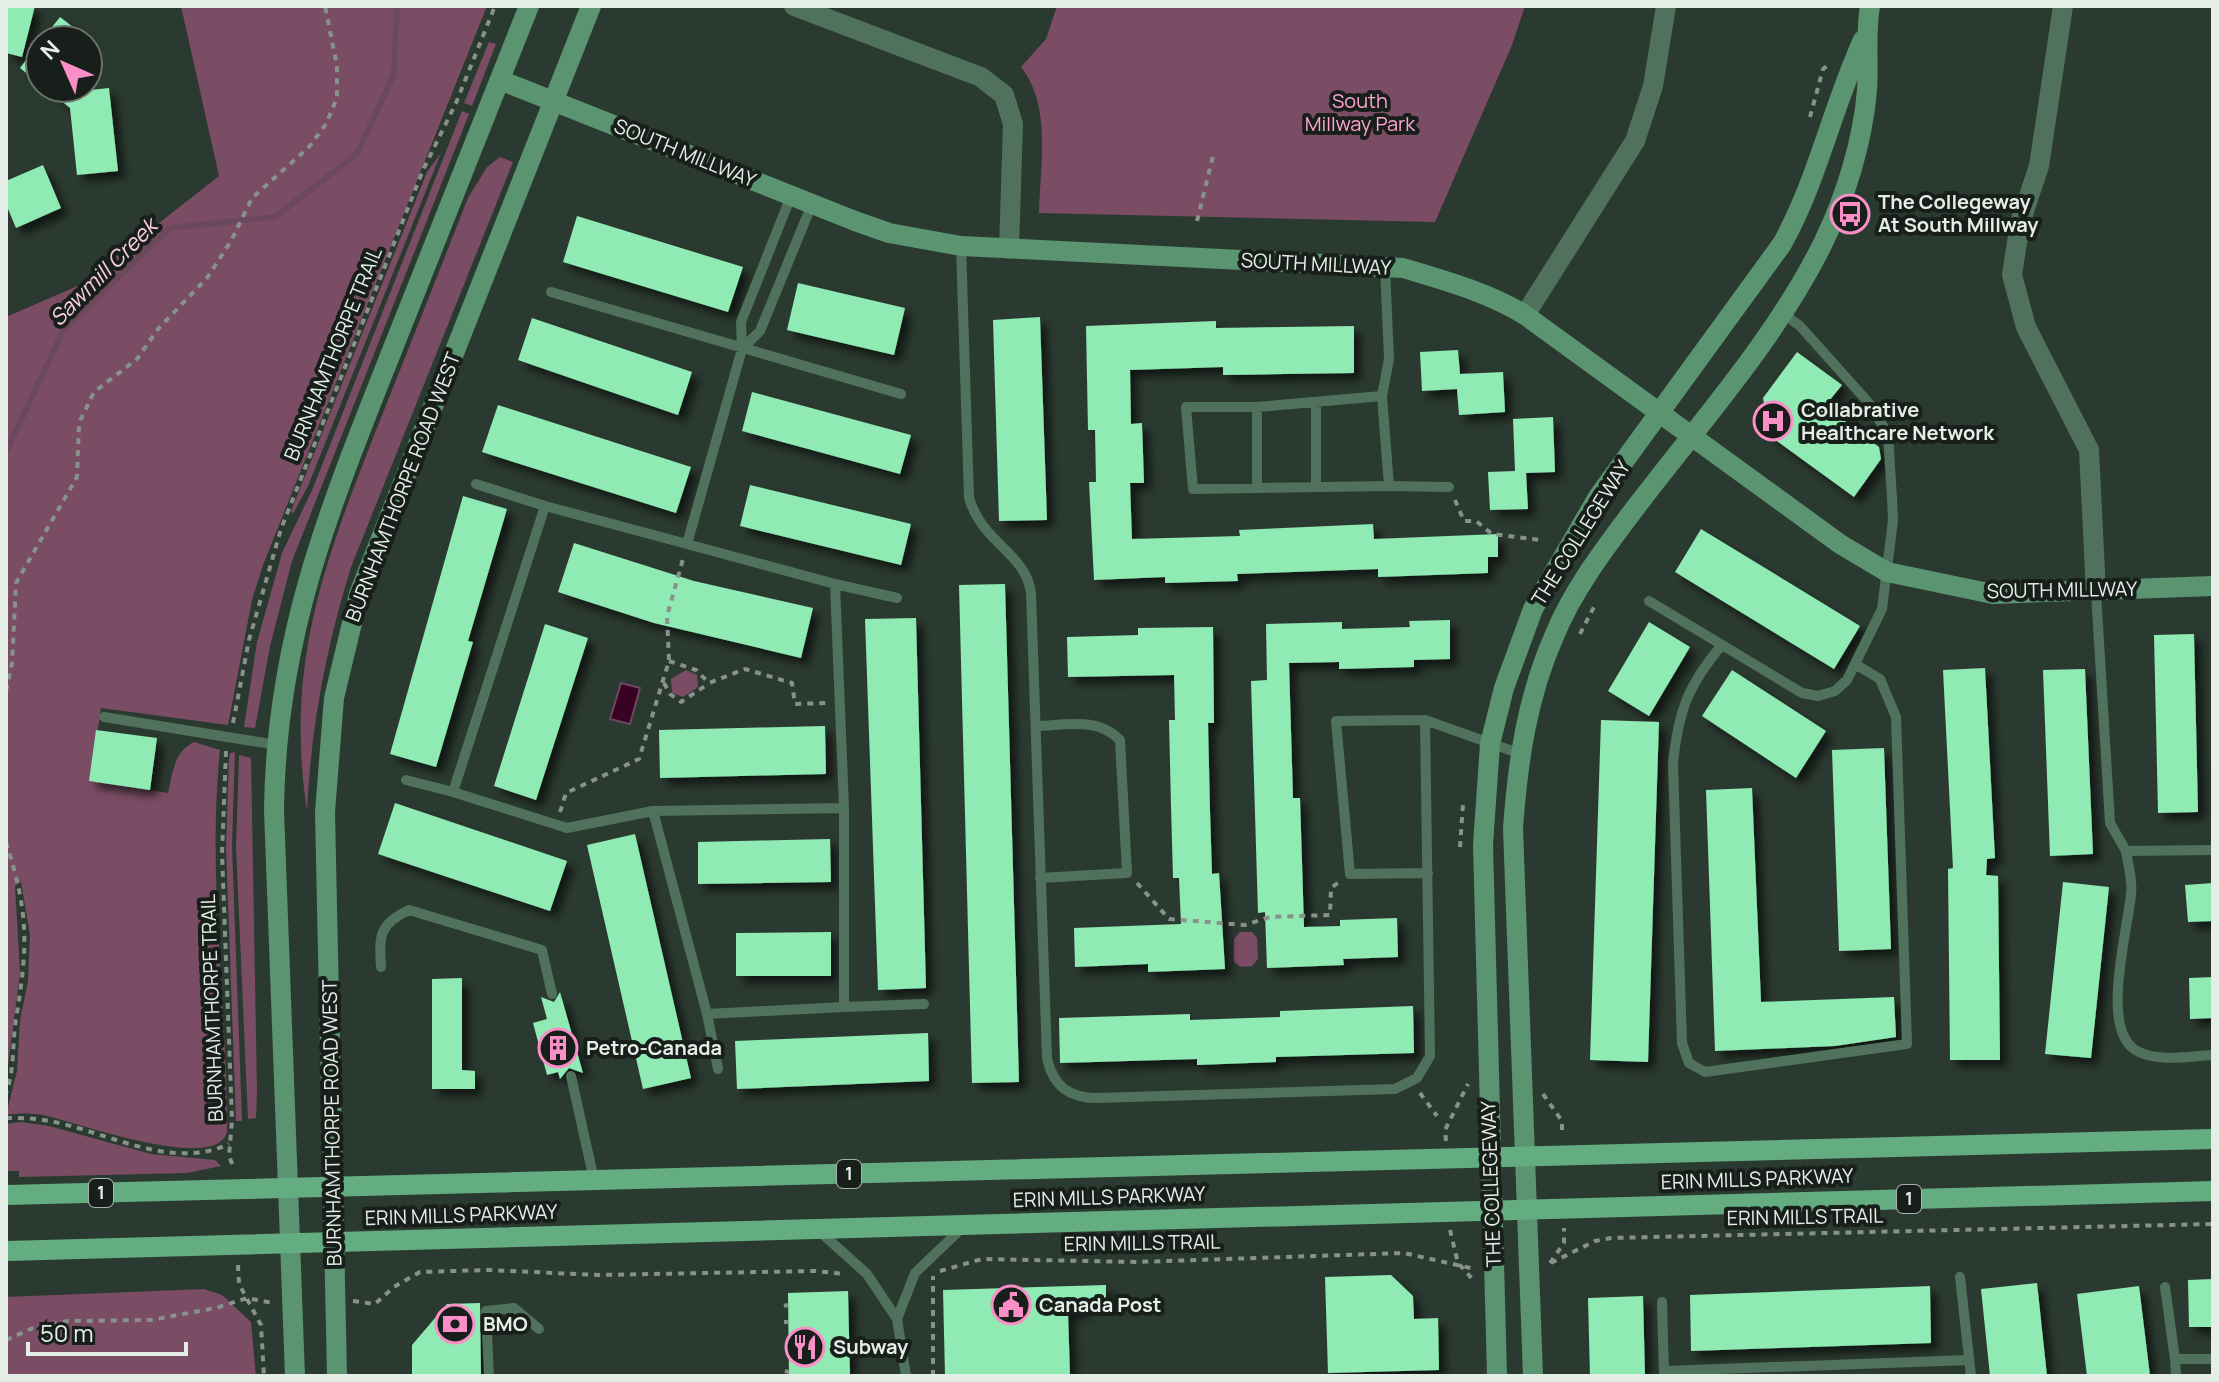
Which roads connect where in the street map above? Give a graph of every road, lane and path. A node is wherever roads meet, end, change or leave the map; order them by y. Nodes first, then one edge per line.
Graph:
1 (325, 6) edge
2 (495, 6) edge
3 (529, 6) edge
4 (591, 6) edge
5 (794, 6) edge
6 (1666, 6) edge
7 (1870, 6) edge
8 (2063, 6) edge
9 (1865, 37) junction
10 (1834, 61) dead end
11 (500, 80) junction
12 (553, 101) junction
13 (1806, 130) dead end
14 (1214, 152) dead end
15 (791, 196) junction
16 (812, 204) junction
17 (1197, 221) dead end
18 (961, 246) junction
19 (1009, 249) junction
20 (1385, 267) junction
21 (551, 292) dead end
22 (1781, 312) junction
23 (1525, 315) junction
24 (742, 349) junction
25 (901, 394) dead end
26 (1382, 396) junction
27 (1316, 402) junction
28 (1257, 407) junction
29 (1660, 412) junction
30 (1693, 435) junction
31 (476, 484) dead end
32 (1257, 486) junction
33 (1389, 486) junction
34 (1316, 487) junction
35 (1449, 487) joint
36 (545, 506) junction
37 (1541, 540) dead end
38 (687, 544) junction
39 (1887, 572) junction
40 (835, 584) junction
41 (2213, 586) edge
42 (2096, 592) junction
43 (1600, 595) dead end
44 (897, 598) dead end
45 (1649, 601) dead end
46 (1574, 645) dead end
47 (1722, 645) junction
48 (669, 661) junction
49 (1855, 664) junction
50 (663, 681) junction
51 (709, 683) junction
52 (6, 691) edge
53 (840, 703) junction
54 (104, 717) dead end
55 (1425, 720) junction
56 (233, 724) dead end
57 (1037, 726) junction
58 (1490, 744) junction
59 (277, 745) junction
60 (225, 753) dead end
61 (1518, 753) junction
62 (406, 780) dead end
63 (453, 792) junction
64 (844, 808) junction
65 (653, 811) junction
66 (556, 826) junction
67 (6, 842) edge
68 (2213, 850) edge
69 (2126, 851) junction
70 (1127, 873) junction
71 (1428, 873) junction
72 (1350, 874) junction
73 (1040, 878) junction
74 (381, 967) dead end
75 (552, 994) dead end
76 (924, 1004) dead end
77 (844, 1007) junction
78 (707, 1014) junction
79 (2213, 1055) edge
80 (718, 1069) dead end
81 (571, 1076) dead end
82 (1412, 1082) junction
83 (1540, 1089) dead end
84 (6, 1093) edge
85 (1437, 1116) dead end
86 (6, 1118) edge
87 (2213, 1139) edge
88 (231, 1144) junction
89 (1563, 1155) junction
90 (1525, 1156) junction
91 (1491, 1157) junction
92 (234, 1164) dead end
93 (594, 1180) junction
94 (333, 1187) junction
95 (288, 1188) junction
96 (2213, 1191) edge
97 (13, 1195) edge
98 (1564, 1209) junction
99 (1527, 1210) junction
100 (1492, 1211) junction
101 (2213, 1224) edge
102 (965, 1225) junction
103 (816, 1229) junction
104 (334, 1242) junction
105 (291, 1243) junction
106 (1564, 1243) dead end
107 (14, 1251) edge
108 (1458, 1263) dead end
109 (1548, 1265) dead end
110 (924, 1274) dead end
111 (933, 1274) junction
112 (854, 1275) dead end
113 (1960, 1277) dead end
114 (239, 1284) dead end
115 (2165, 1287) dead end
116 (247, 1298) junction
117 (365, 1300) dead end
118 (1662, 1302) dead end
119 (268, 1303) dead end
120 (897, 1319) junction
121 (539, 1329) dead end
122 (6, 1340) edge
123 (2175, 1359) junction
124 (2213, 1359) edge
125 (1969, 1360) junction
126 (1664, 1373) edge
127 (264, 1376) edge
128 (295, 1376) edge
129 (337, 1376) edge
130 (489, 1376) edge
131 (906, 1376) edge
132 (933, 1376) edge
133 (1497, 1376) edge
134 (1533, 1376) edge
135 (1971, 1376) edge
136 (2176, 1376) edge

1 - 52 path
2 - 56 path, BURNHAMTHORPE TRAIL
3 - 11 street
4 - 12 street, BURNHAMTHORPE ROAD WEST
5 - 19 street
6 - 23 street
7 - 9 street, THE COLLEGEWAY
8 - 42 street
9 - 22 street, THE COLLEGEWAY
9 - 29 street, THE COLLEGEWAY
10 - 13 path
11 - 12 street, SOUTH MILLWAY
11 - 59 street
12 - 15 street, SOUTH MILLWAY
12 - 94 street, BURNHAMTHORPE ROAD WEST
14 - 17 path
15 - 16 street, SOUTH MILLWAY
15 - 24 lane
16 - 18 street, SOUTH MILLWAY
16 - 24 lane
18 - 19 street, SOUTH MILLWAY
18 - 57 lane
19 - 20 street, SOUTH MILLWAY
20 - 23 street, SOUTH MILLWAY
20 - 26 lane
21 - 24 lane
22 - 30 street, THE COLLEGEWAY
22 - 39 lane
23 - 29 street, SOUTH MILLWAY
24 - 25 lane
24 - 38 lane
26 - 27 lane
26 - 33 lane
27 - 28 lane
27 - 34 lane
28 - 32 lane
28 - 32 lane
29 - 30 street, SOUTH MILLWAY
29 - 58 street, THE COLLEGEWAY
30 - 39 street, SOUTH MILLWAY
30 - 61 street, THE COLLEGEWAY
31 - 36 lane
32 - 34 lane
33 - 34 lane
33 - 35 lane
35 - 37 path
36 - 38 lane
36 - 63 lane
38 - 40 lane
38 - 48 path
39 - 42 street, SOUTH MILLWAY
39 - 49 lane
40 - 44 lane
40 - 53 lane
41 - 42 street, SOUTH MILLWAY
42 - 69 lane
43 - 46 path
45 - 47 lane
47 - 49 lane
47 - 49 lane
48 - 50 path
48 - 51 path
50 - 51 path
50 - 66 path
51 - 53 path
53 - 64 lane
54 - 59 lane
55 - 58 lane
55 - 71 lane
55 - 72 lane
57 - 70 lane
57 - 73 lane
58 - 61 lane
58 - 91 street, THE COLLEGEWAY
59 - 95 street
60 - 88 path, BURNHAMTHORPE TRAIL
61 - 90 street, THE COLLEGEWAY
62 - 63 lane
63 - 66 lane
64 - 65 lane
64 - 77 lane
65 - 66 lane
65 - 78 lane
67 - 84 path
68 - 69 lane
69 - 79 lane
70 - 72 path
70 - 73 lane
71 - 72 lane
71 - 82 lane
73 - 82 lane
74 - 75 lane
76 - 77 lane
77 - 78 lane
78 - 80 lane
81 - 93 lane
82 - 85 path
83 - 89 path
86 - 88 path
87 - 89 main road, ERIN MILLS PARKWAY / 1
88 - 92 path, BURNHAMTHORPE TRAIL
89 - 90 main road, ERIN MILLS PARKWAY / 1
90 - 91 main road, ERIN MILLS PARKWAY / 1
90 - 99 street, THE COLLEGEWAY
91 - 93 main road, ERIN MILLS PARKWAY / 1
91 - 100 street, THE COLLEGEWAY
93 - 94 main road, ERIN MILLS PARKWAY / 1
94 - 95 main road, ERIN MILLS PARKWAY / 1
94 - 104 street, BURNHAMTHORPE ROAD WEST
95 - 97 main road, ERIN MILLS PARKWAY / 1
95 - 105 street
96 - 98 main road, ERIN MILLS PARKWAY / 1
98 - 99 main road, ERIN MILLS PARKWAY / 1
98 - 106 path
99 - 100 main road, ERIN MILLS PARKWAY / 1
99 - 134 street, THE COLLEGEWAY
100 - 102 main road, ERIN MILLS PARKWAY / 1
100 - 133 street, THE COLLEGEWAY
101 - 109 path, ERIN MILLS TRAIL
102 - 103 main road, ERIN MILLS PARKWAY / 1
102 - 120 lane
103 - 104 main road, ERIN MILLS PARKWAY / 1
103 - 120 lane
104 - 105 main road, ERIN MILLS PARKWAY / 1
104 - 129 street, BURNHAMTHORPE ROAD WEST
105 - 107 main road, ERIN MILLS PARKWAY / 1
105 - 128 street
108 - 111 path, ERIN MILLS TRAIL
110 - 111 path, ERIN MILLS TRAIL
111 - 132 path
112 - 117 path
113 - 125 lane
114 - 116 path
115 - 123 lane
116 - 119 path
116 - 122 path
116 - 127 path
118 - 126 lane
120 - 131 lane
121 - 130 lane
123 - 124 lane
123 - 136 lane
125 - 126 lane
125 - 135 lane

